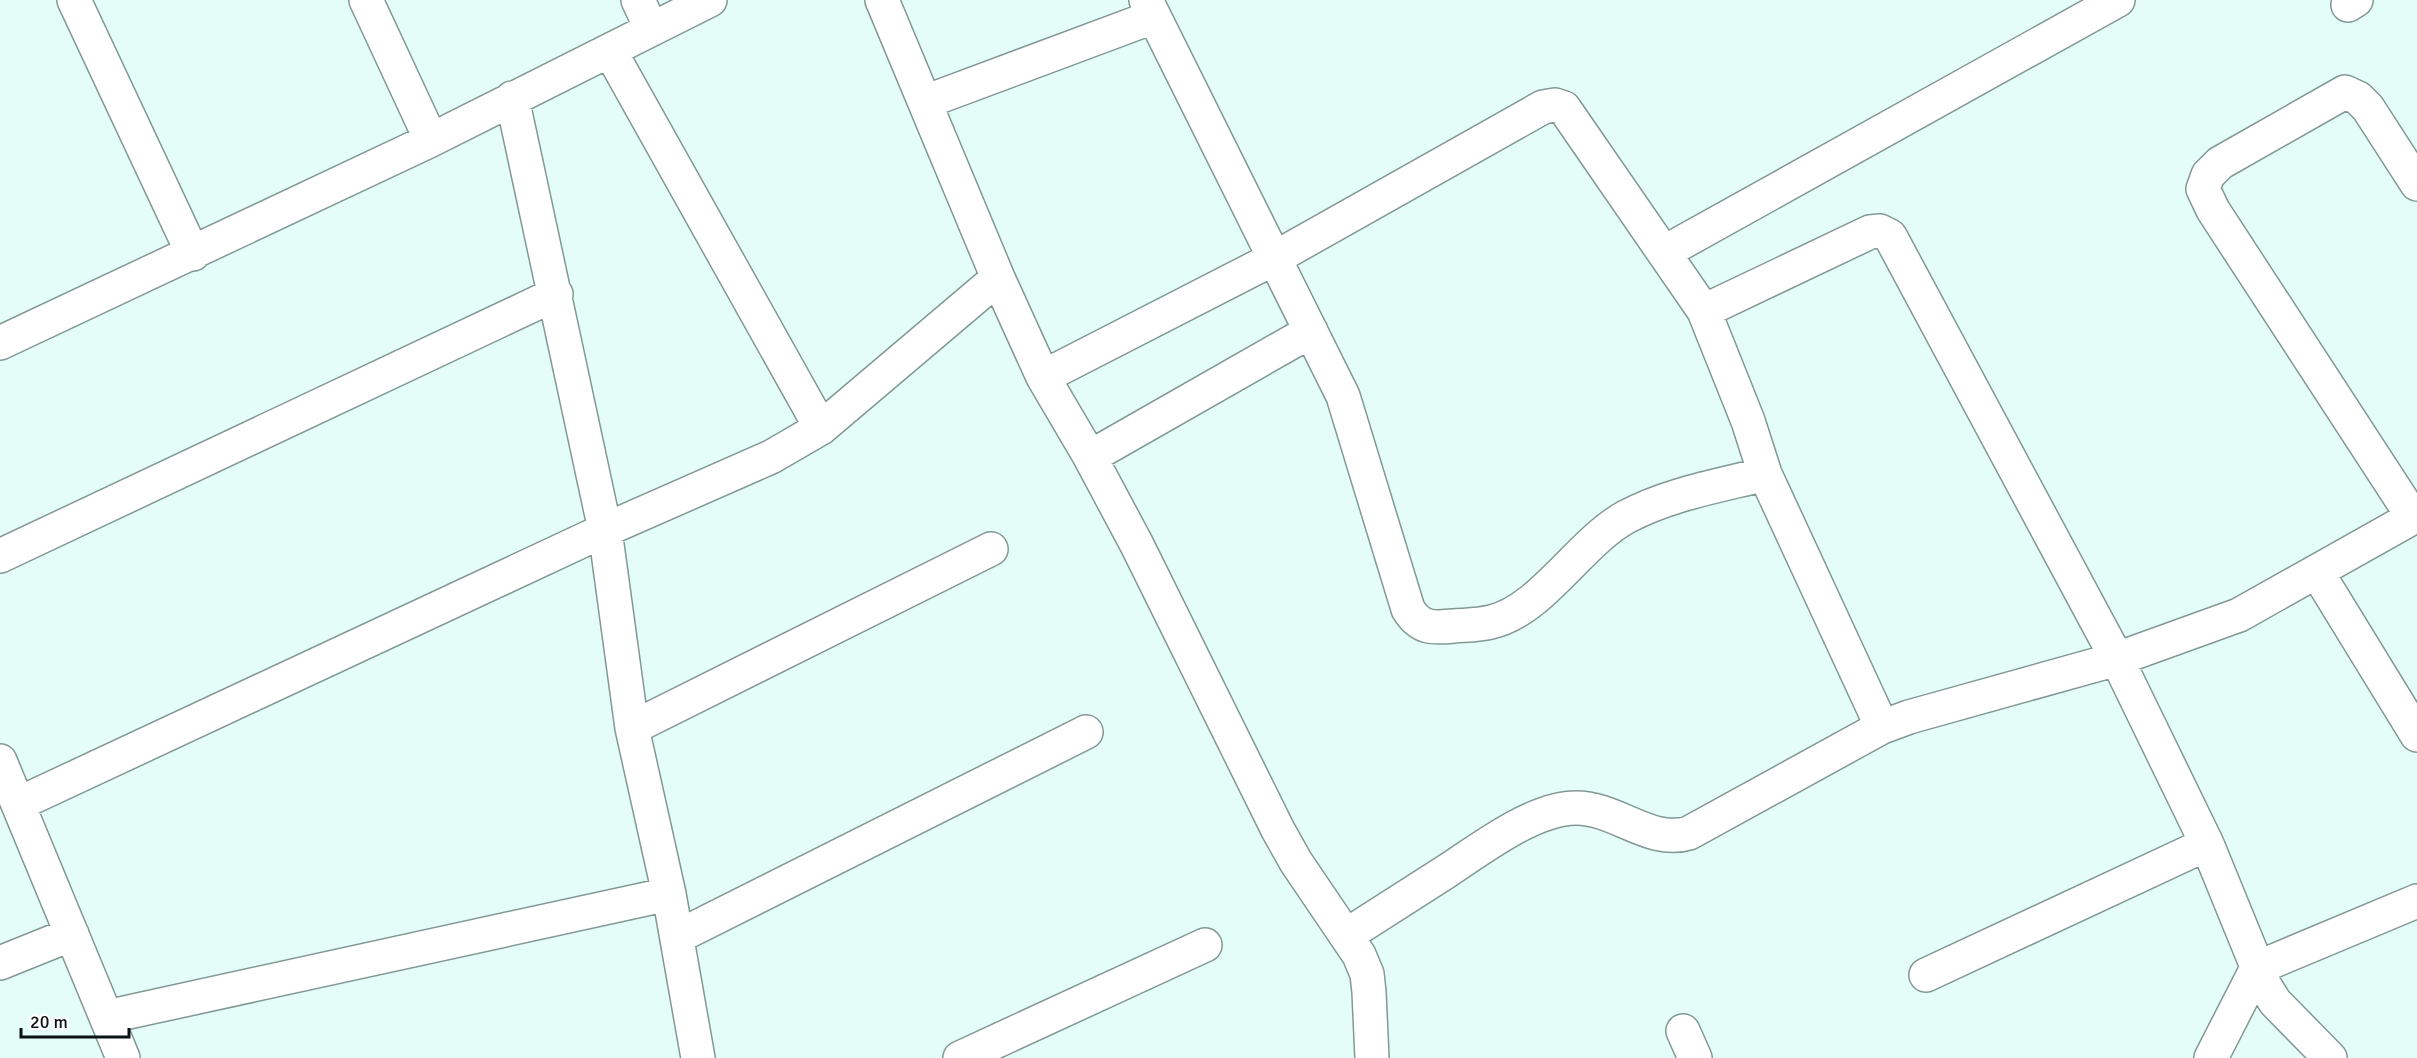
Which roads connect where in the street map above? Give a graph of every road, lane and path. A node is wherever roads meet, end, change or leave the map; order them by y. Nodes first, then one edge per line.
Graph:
1 (74, 0) edge
2 (366, 0) edge
3 (710, 0) edge
4 (882, 0) edge
5 (2118, 0) edge
6 (1149, 9) edge
7 (645, 14) edge
8 (610, 51) junction
9 (512, 98) junction
10 (925, 102) junction
11 (431, 140) junction
12 (2417, 184) edge
13 (1665, 252) junction
14 (193, 254) junction
15 (1273, 259) junction
16 (998, 278) junction
17 (556, 294) junction
18 (1704, 311) junction
19 (1311, 331) junction
20 (0, 343) edge
21 (1043, 377) junction
22 (822, 428) junction
23 (1090, 457) junction
24 (1765, 474) junction
25 (2415, 516) edge
26 (605, 530) junction
27 (991, 549) dead end
28 (0, 556) edge
29 (2317, 572) junction
30 (2117, 659) junction
31 (1882, 727) junction
32 (632, 728) junction
33 (1086, 732) dead end
34 (2417, 735) edge
35 (0, 761) edge
36 (18, 804) junction
37 (2207, 844) junction
38 (669, 894) junction
39 (2417, 901) edge
40 (72, 934) junction
41 (1347, 935) junction
42 (677, 937) junction
43 (1205, 945) dead end
44 (0, 963) edge
45 (2257, 968) junction
46 (1926, 975) dead end
47 (106, 1017) junction
48 (123, 1058) edge
49 (698, 1058) edge
50 (960, 1058) edge
51 (1372, 1058) edge
52 (2211, 1058) edge
53 (2330, 1058) edge

1 - 14 street
2 - 11 street
3 - 7 street
4 - 10 street
5 - 13 street
6 - 10 street
6 - 15 street
7 - 8 street
8 - 9 street
8 - 22 street
9 - 11 street
9 - 17 street
10 - 16 street
11 - 14 street
12 - 25 street
13 - 15 street
13 - 18 street
14 - 20 street
15 - 19 street
15 - 21 street
16 - 21 street
16 - 22 street
17 - 26 street
17 - 28 street
18 - 24 street
18 - 30 street
19 - 23 street
19 - 24 street
21 - 23 street
22 - 26 street
23 - 41 street
24 - 31 street
25 - 29 street
26 - 32 street
26 - 36 street
27 - 32 street
29 - 30 street
29 - 34 street
30 - 31 street
30 - 37 street
31 - 41 street
32 - 38 street
33 - 42 street
35 - 36 street
36 - 40 street
37 - 45 street
37 - 46 street
38 - 42 street
38 - 47 street
39 - 45 street
40 - 44 street
40 - 47 street
41 - 51 street
42 - 49 street
43 - 50 street
45 - 52 street
45 - 53 street
47 - 48 street

